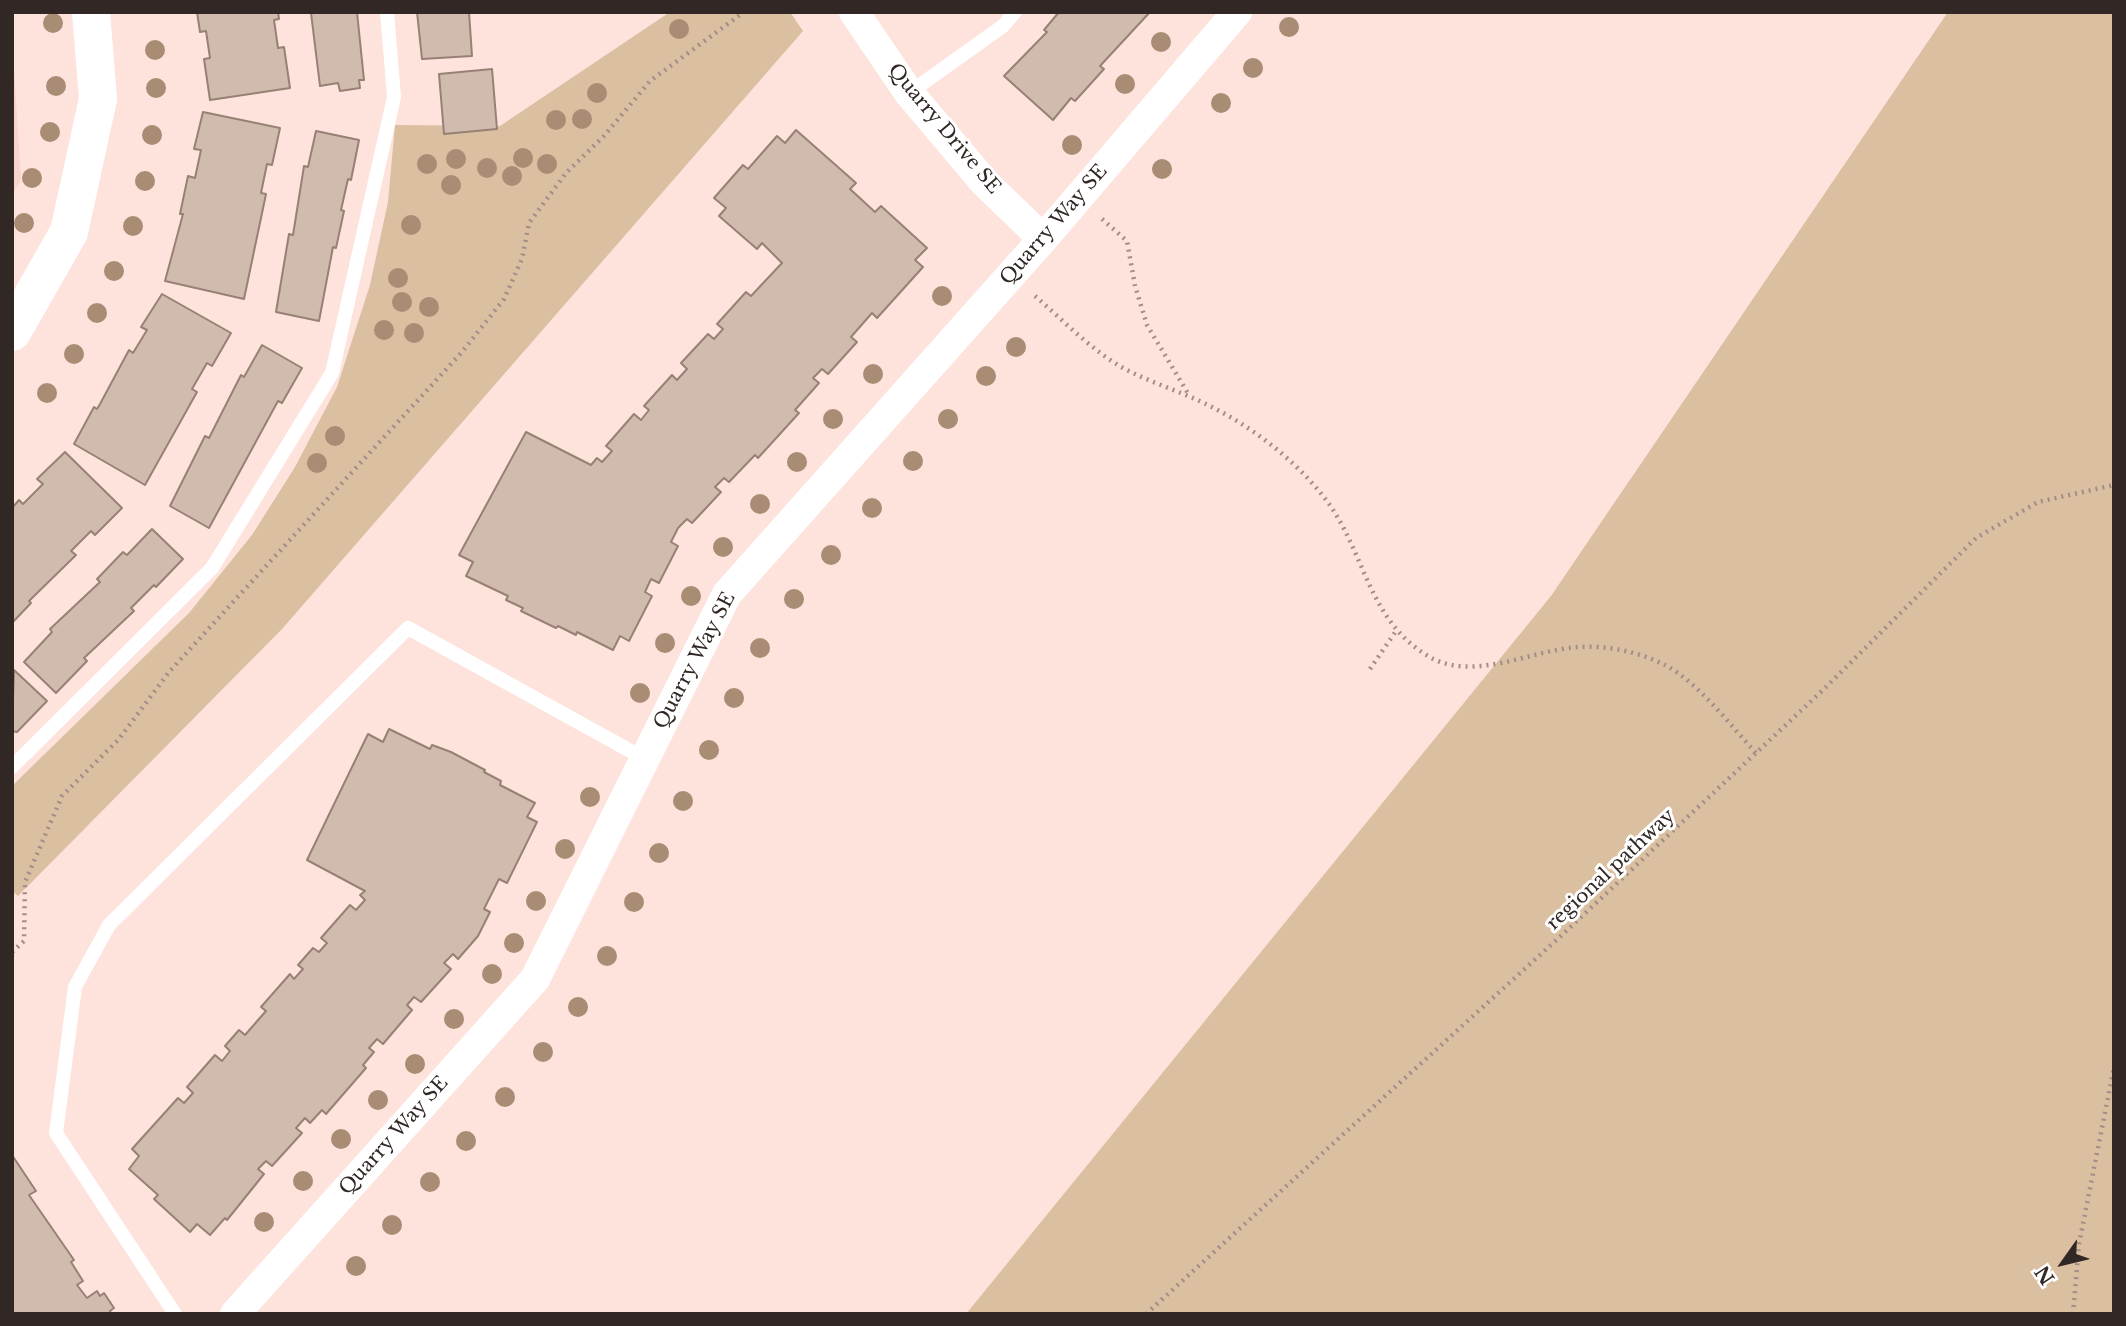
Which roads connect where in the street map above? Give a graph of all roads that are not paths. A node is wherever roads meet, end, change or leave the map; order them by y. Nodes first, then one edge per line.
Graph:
1 (91, 12) edge
2 (387, 12) edge
3 (854, 12) edge
4 (1015, 12) edge
5 (1237, 12) edge
6 (909, 93) junction
7 (1043, 239) junction
8 (12, 332) edge
9 (645, 759) junction
10 (12, 767) edge
11 (175, 1314) edge
12 (234, 1314) edge

1 - 8 street
2 - 10 lane
3 - 6 street, Quarry Drive SE
4 - 6 lane
5 - 7 street, Quarry Way SE
6 - 7 street, Quarry Drive SE
7 - 9 street, Quarry Way SE
9 - 11 lane
9 - 12 street, Quarry Way SE

